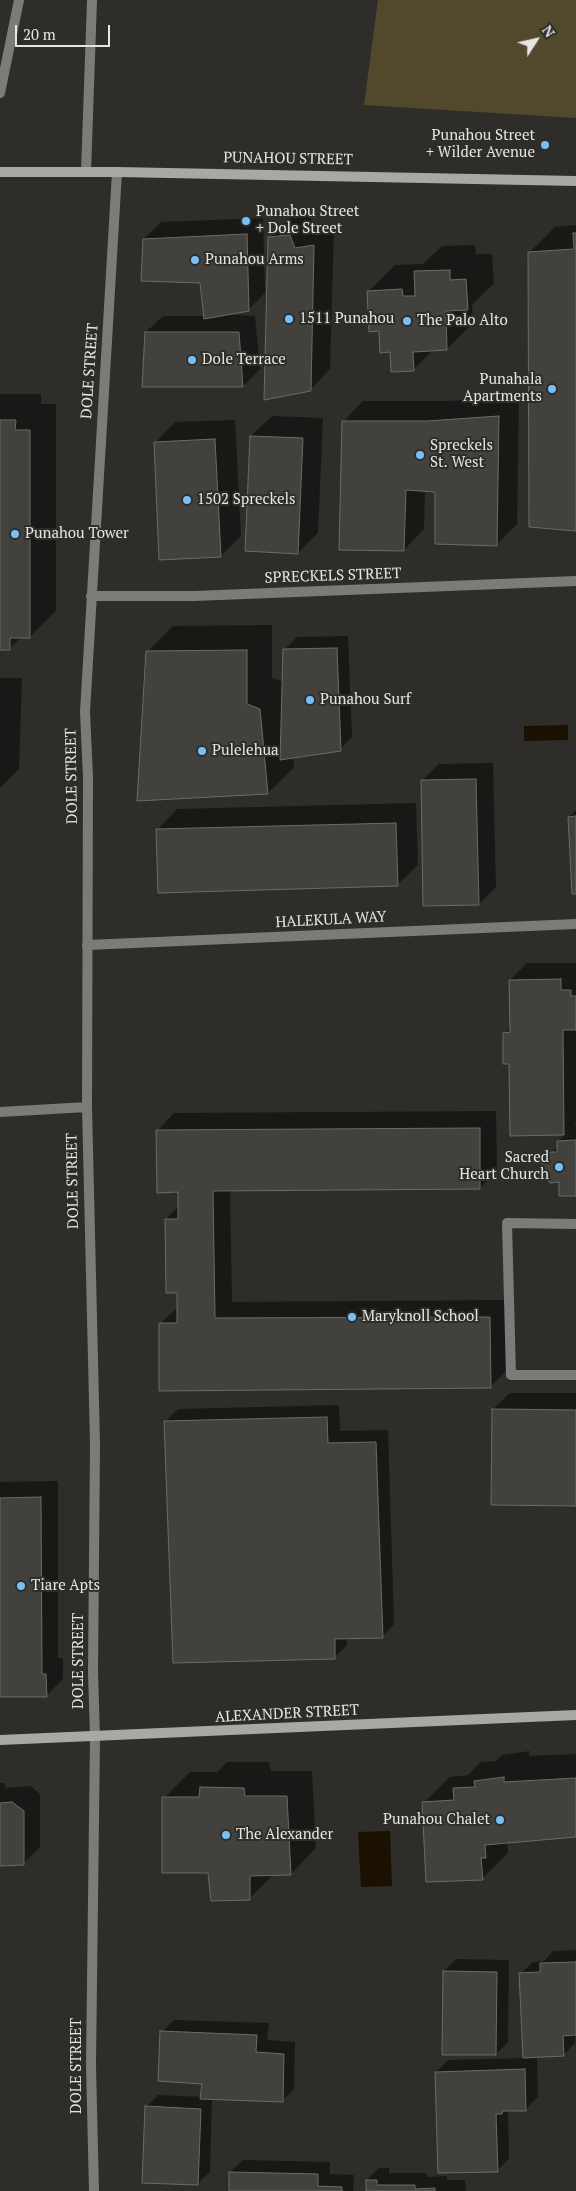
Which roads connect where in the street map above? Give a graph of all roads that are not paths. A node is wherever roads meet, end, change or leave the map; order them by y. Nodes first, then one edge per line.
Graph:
1 (19, 0) edge
2 (92, 0) edge
3 (0, 93) edge
4 (0, 172) edge
5 (86, 172) junction
6 (118, 172) junction
7 (576, 181) edge
8 (576, 582) edge
9 (91, 596) junction
10 (576, 924) edge
11 (87, 946) junction
12 (86, 1107) junction
13 (0, 1112) edge
14 (576, 1224) edge
15 (576, 1375) edge
16 (576, 1715) edge
17 (96, 1737) junction
18 (0, 1740) edge
19 (94, 2191) edge

1 - 3 street
2 - 5 street
4 - 5 main road, PUNAHOU STREET
5 - 6 main road, PUNAHOU STREET
6 - 7 main road, PUNAHOU STREET
6 - 9 street, DOLE STREET
8 - 9 street, SPRECKELS STREET
9 - 11 street, DOLE STREET
10 - 11 street, HALEKULA WAY
11 - 12 street, DOLE STREET
12 - 13 street
12 - 17 street, DOLE STREET
14 - 15 street
16 - 17 main road, ALEXANDER STREET
17 - 18 main road, ALEXANDER STREET
17 - 19 street, DOLE STREET

